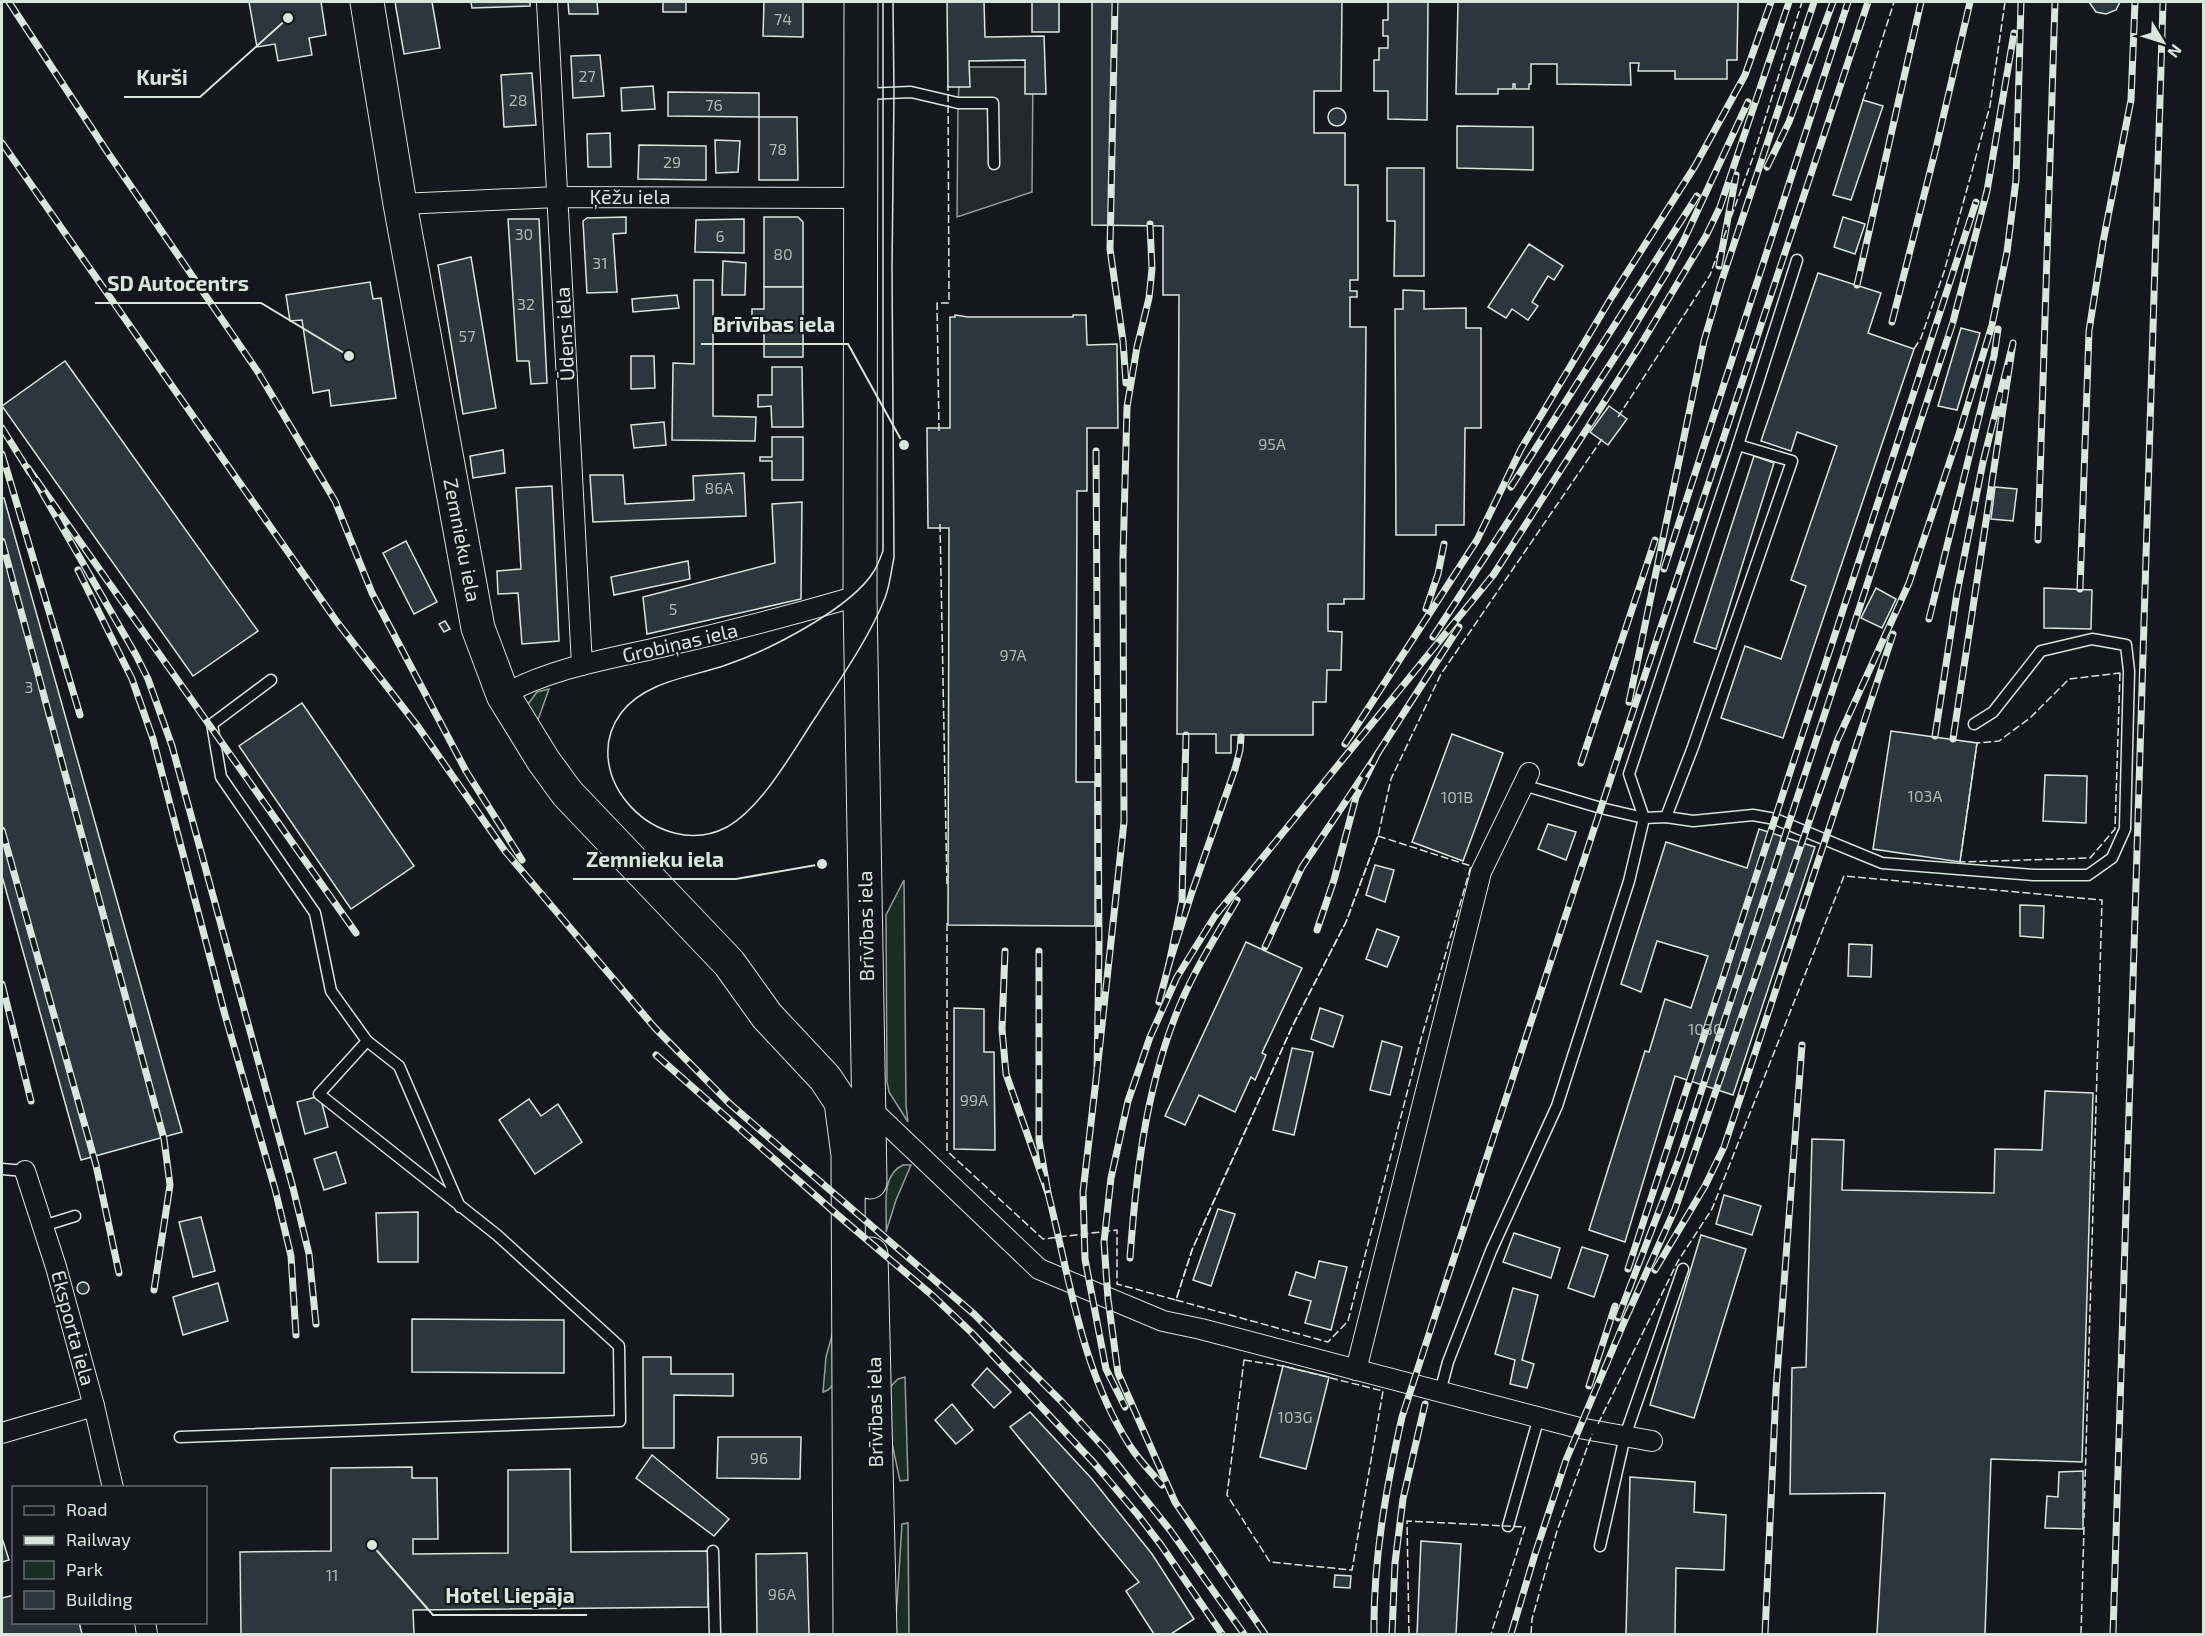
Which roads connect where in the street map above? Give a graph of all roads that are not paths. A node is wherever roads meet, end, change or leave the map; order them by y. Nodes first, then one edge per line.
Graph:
1 (367, 2) edge
2 (548, 2) edge
3 (861, 2) edge
4 (862, 94) junction
5 (994, 164) dead end
6 (558, 197) junction
7 (861, 198) junction
8 (400, 204) junction
9 (1797, 260) dead end
10 (1738, 445) junction
11 (860, 598) junction
12 (582, 666) junction
13 (271, 680) dead end
14 (503, 695) junction
15 (1974, 724) dead end
16 (1526, 779) joint
17 (1666, 817) junction
18 (1644, 819) junction
19 (367, 1041) junction
20 (855, 1105) junction
21 (2, 1169) edge
22 (25, 1171) joint
23 (460, 1207) junction
24 (75, 1216) dead end
25 (43, 1226) junction
26 (1683, 1269) dead end
27 (1356, 1370) junction
28 (1440, 1392) junction
29 (94, 1406) junction
30 (1539, 1417) junction
31 (2, 1433) edge
32 (1625, 1436) junction
33 (180, 1437) dead end
34 (1652, 1441) dead end
35 (113, 1486) edge
36 (1508, 1526) dead end
37 (1600, 1546) dead end
38 (713, 1551) dead end
39 (715, 1635) edge
40 (850, 1635) edge
41 (880, 1635) edge

1 - 8 highway, Zemnieku iela
2 - 6 street, Ūdens iela
3 - 4 highway, Brīvības iela
4 - 5 lane
4 - 7 highway, Brīvības iela
6 - 7 street, Ķēžu iela
6 - 8 street, Ķēžu iela
6 - 12 street, Ūdens iela
7 - 11 highway, Brīvības iela
8 - 14 highway, Zemnieku iela
9 - 10 lane
10 - 17 lane
10 - 18 lane
11 - 12 street, Grobiņas iela
11 - 20 highway, Brīvības iela
12 - 14 street, Grobiņas iela
13 - 19 lane
14 - 20 highway, Zemnieku iela
15 - 17 lane
16 - 18 lane
16 - 27 street
17 - 18 lane
18 - 28 lane
19 - 23 lane
19 - 23 lane
20 - 27 street
20 - 40 highway, Brīvības iela
20 - 41 highway, Brīvības iela
21 - 22 lane
22 - 25 street, Eksporta iela
23 - 33 lane
24 - 25 lane
25 - 29 street, Eksporta iela
26 - 32 lane
27 - 28 street
28 - 30 street
29 - 31 street
29 - 35 street, Eksporta iela
30 - 32 street
30 - 36 lane
32 - 34 street
32 - 37 lane
38 - 39 lane

